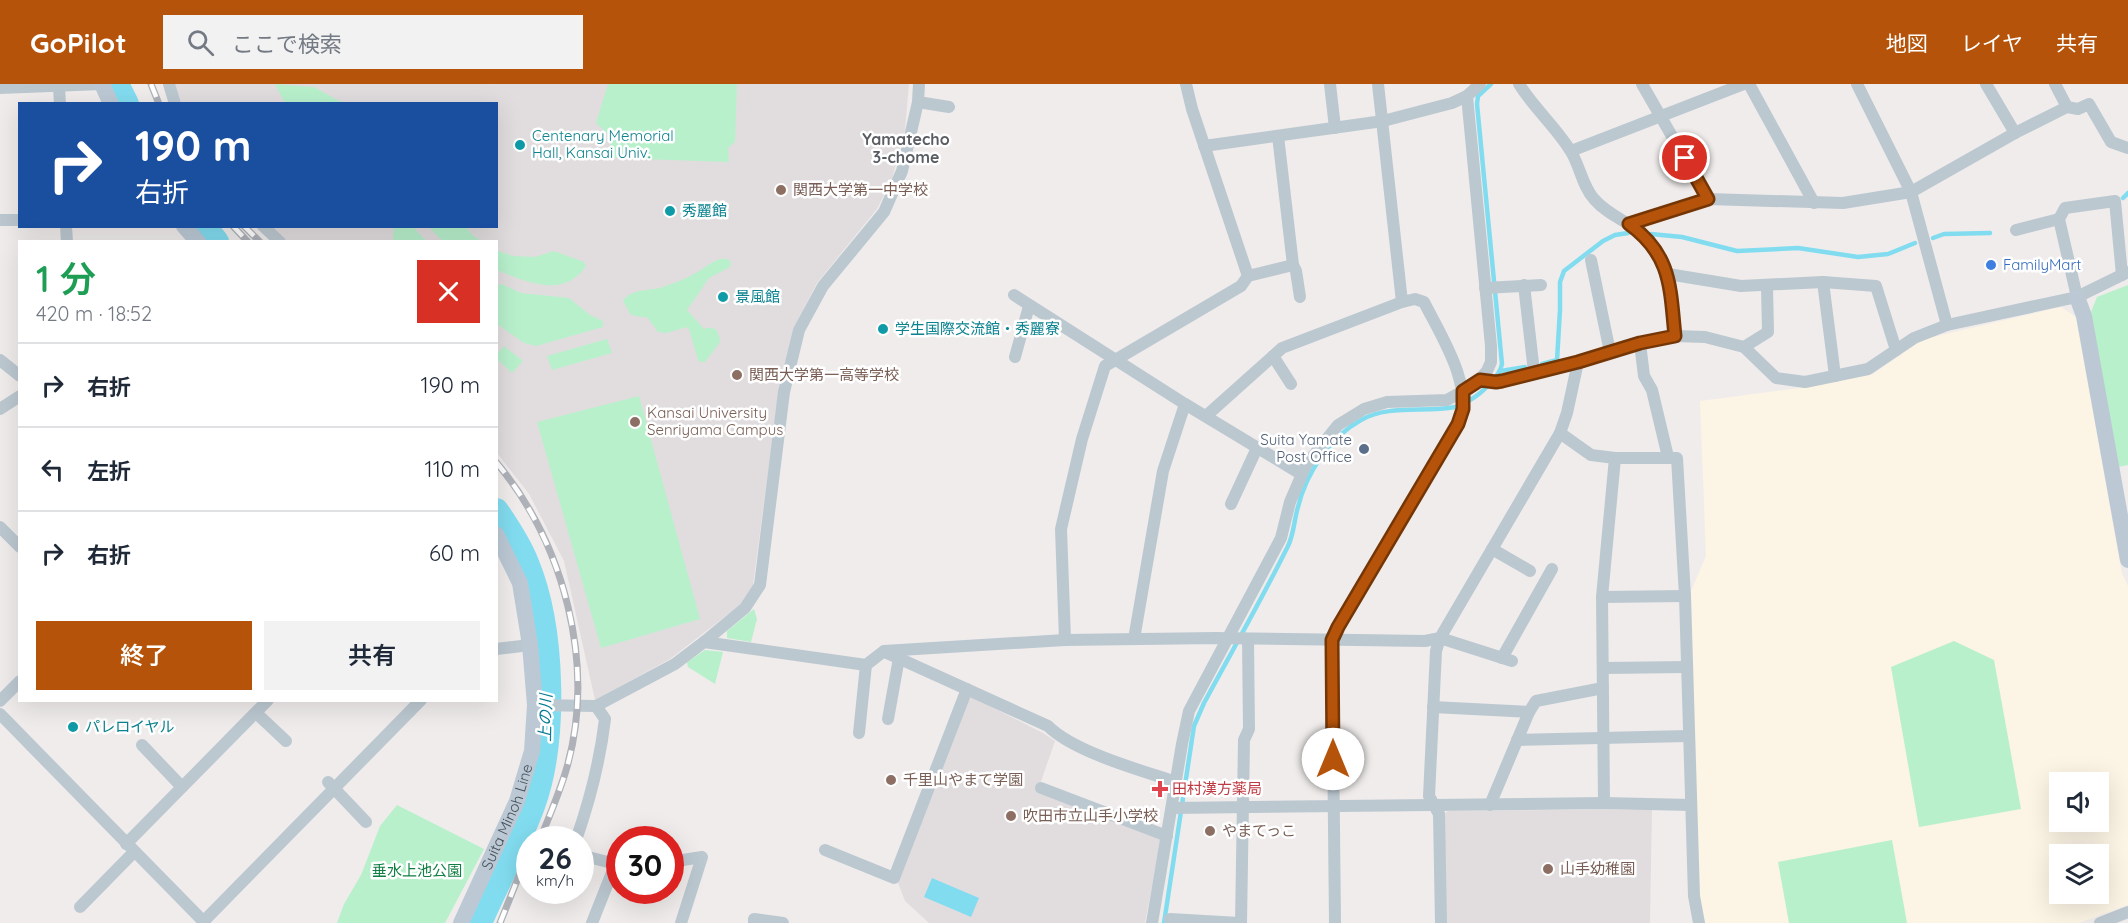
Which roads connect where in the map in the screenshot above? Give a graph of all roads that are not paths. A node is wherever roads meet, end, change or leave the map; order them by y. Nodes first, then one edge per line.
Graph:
1 (102, 84) edge
2 (169, 84) edge
3 (919, 84) edge
4 (1186, 84) edge
5 (1330, 84) edge
6 (1378, 84) edge
7 (1480, 84) edge
8 (1519, 84) edge
9 (1642, 84) edge
10 (1744, 84) edge
11 (1749, 84) edge
12 (1857, 84) edge
13 (1986, 84) edge
14 (2055, 84) edge
15 (59, 87) junction
16 (0, 88) edge
17 (1467, 96) junction
18 (60, 102) edge
19 (110, 102) edge
20 (174, 102) edge
21 (918, 102) junction
22 (949, 107) dead end
23 (2067, 107) junction
24 (1662, 117) junction
25 (1383, 122) junction
26 (1335, 128) junction
27 (2015, 134) junction
28 (1278, 136) junction
29 (1204, 146) junction
30 (2128, 148) edge
31 (1571, 151) junction
32 (1911, 192) junction
33 (1708, 199) junction
34 (1814, 203) junction
35 (2060, 219) junction
36 (0, 220) edge
37 (18, 220) edge
38 (1629, 224) junction
39 (186, 228) edge
40 (265, 228) edge
41 (2016, 230) dead end
42 (196, 240) edge
43 (277, 240) edge
44 (1591, 260) dead end
45 (1293, 265) junction
46 (1668, 274) junction
47 (2125, 274) edge
48 (1248, 276) junction
49 (1823, 282) junction
50 (1524, 285) junction
51 (1541, 285) dead end
52 (1767, 286) junction
53 (1493, 288) junction
54 (1014, 295) dead end
55 (1300, 297) dead end
56 (2077, 297) junction
57 (1402, 302) junction
58 (1029, 306) junction
59 (1947, 325) junction
60 (1675, 336) junction
61 (1640, 343) junction
62 (1744, 347) junction
63 (1896, 350) junction
64 (1610, 352) junction
65 (1273, 356) junction
66 (1015, 357) dead end
67 (0, 360) edge
68 (1114, 360) junction
69 (1578, 362) junction
70 (1534, 372) junction
71 (18, 374) edge
72 (1834, 376) junction
73 (1488, 381) junction
74 (1291, 384) dead end
75 (1463, 391) junction
76 (18, 397) edge
77 (1185, 404) junction
78 (0, 409) edge
79 (1206, 416) junction
80 (1560, 433) junction
81 (1257, 448) junction
82 (1668, 457) junction
83 (1615, 458) junction
84 (1301, 474) junction
85 (1231, 504) dead end
86 (0, 527) edge
87 (498, 538) edge
88 (18, 545) edge
89 (1492, 549) junction
90 (2128, 560) edge
91 (1552, 569) dead end
92 (1530, 571) dead end
93 (1685, 596) junction
94 (1602, 597) junction
95 (1440, 638) junction
96 (1134, 639) junction
97 (1238, 639) junction
98 (1065, 640) junction
99 (1332, 640) junction
100 (704, 642) junction
101 (530, 645) junction
102 (498, 649) edge
103 (884, 651) junction
104 (899, 658) junction
105 (866, 665) junction
106 (1687, 667) junction
107 (1602, 668) junction
108 (18, 683) edge
109 (967, 688) junction
110 (1603, 688) junction
111 (0, 701) edge
112 (266, 702) edge
113 (419, 702) edge
114 (539, 705) junction
115 (596, 706) junction
116 (1433, 708) junction
117 (1529, 712) junction
118 (256, 713) junction
119 (0, 714) edge
120 (888, 719) dead end
121 (859, 733) dead end
122 (1688, 736) junction
123 (1603, 739) junction
124 (1517, 740) junction
125 (286, 741) dead end
126 (142, 745) dead end
127 (1176, 782) junction
128 (331, 786) junction
129 (182, 787) junction
130 (1041, 788) dead end
131 (1604, 803) junction
132 (1434, 805) junction
133 (1490, 805) junction
134 (1691, 805) junction
135 (1333, 807) junction
136 (1178, 808) junction
137 (1242, 808) junction
138 (366, 822) dead end
139 (581, 826) edge
140 (1167, 837) junction
141 (130, 848) junction
142 (825, 850) dead end
143 (684, 860) edge
144 (606, 891) edge
145 (80, 907) dead end
146 (2128, 912) edge
147 (1170, 919) dead end
148 (204, 922) edge
149 (461, 923) edge
150 (592, 923) edge
151 (681, 923) edge
152 (754, 923) edge
153 (783, 923) edge
154 (1152, 923) edge
155 (1240, 923) edge
156 (1335, 923) edge
157 (1441, 923) edge
158 (1699, 923) edge
159 (2100, 923) edge

1 - 15 street
1 - 19 main road
2 - 20 street
3 - 21 street
4 - 29 street
5 - 26 street
6 - 25 street
7 - 17 street
8 - 31 street
9 - 24 street
10 - 24 street
11 - 34 street
12 - 32 street
13 - 27 street
14 - 23 street
15 - 16 street
15 - 18 street
17 - 25 street
17 - 53 street
21 - 22 street
21 - 100 street
23 - 27 street
23 - 30 street
24 - 31 street
24 - 33 street
25 - 26 street
25 - 57 street
26 - 28 street
27 - 32 street
28 - 29 street
28 - 45 street
29 - 48 street
31 - 38 street
32 - 34 street
32 - 59 street
33 - 34 street
33 - 38 street
35 - 41 street
35 - 47 street
35 - 56 street
36 - 37 street
38 - 46 street
39 - 42 main road
40 - 43 street
44 - 64 street
45 - 48 street
45 - 55 street
46 - 52 street
46 - 60 street
47 - 56 street
48 - 68 street
49 - 52 street
49 - 63 street
49 - 72 street
50 - 51 street
50 - 53 street
50 - 70 street
52 - 62 street
53 - 73 street
54 - 58 street
56 - 59 street
56 - 90 main road
57 - 65 street
57 - 75 street
58 - 66 street
58 - 68 street
59 - 63 street
60 - 61 street
60 - 62 street
61 - 64 street
61 - 82 street
62 - 72 street
63 - 72 street
64 - 69 street
65 - 74 street
65 - 79 street
67 - 71 street
68 - 77 street
68 - 98 street
69 - 70 street
69 - 80 street
70 - 73 street
73 - 75 street
75 - 84 street
75 - 99 street
76 - 78 street
77 - 79 street
77 - 96 street
79 - 81 street
80 - 83 street
80 - 89 street
81 - 84 street
81 - 85 street
82 - 83 street
82 - 93 street
83 - 94 street
84 - 97 street
86 - 88 street
87 - 101 main road, Suita Minoh Line
89 - 92 street
89 - 95 street
91 - 95 street
93 - 94 street
93 - 106 street
94 - 107 street
95 - 99 street
95 - 116 street
96 - 97 street
96 - 98 street
97 - 99 street
97 - 127 street
97 - 137 street
98 - 103 street
99 - 135 street
100 - 105 street
100 - 115 street
101 - 102 street
101 - 114 main road, Suita Minoh Line
103 - 104 street
103 - 105 street
104 - 109 street
104 - 120 street
105 - 121 street
106 - 107 street
106 - 122 street
107 - 110 street
108 - 111 street
109 - 127 street
109 - 142 street
110 - 117 street
110 - 123 street
112 - 118 street
113 - 128 street
114 - 115 street
114 - 149 main road, Suita Minoh Line
115 - 139 street
116 - 117 street
116 - 132 street
117 - 124 street
118 - 125 street
118 - 129 street
119 - 141 street
122 - 123 street
122 - 134 street
123 - 124 street
123 - 131 street
124 - 133 street
126 - 129 street
127 - 136 street
128 - 138 street
128 - 148 street
129 - 141 street
130 - 140 street
131 - 133 street
131 - 134 street
132 - 133 street
132 - 135 street
132 - 157 street
134 - 158 street
135 - 137 street
135 - 156 street
136 - 137 street
136 - 140 street
137 - 155 street
140 - 154 street
141 - 145 street
141 - 148 street
143 - 151 street
144 - 150 street
146 - 159 street
147 - 155 street
152 - 153 street

